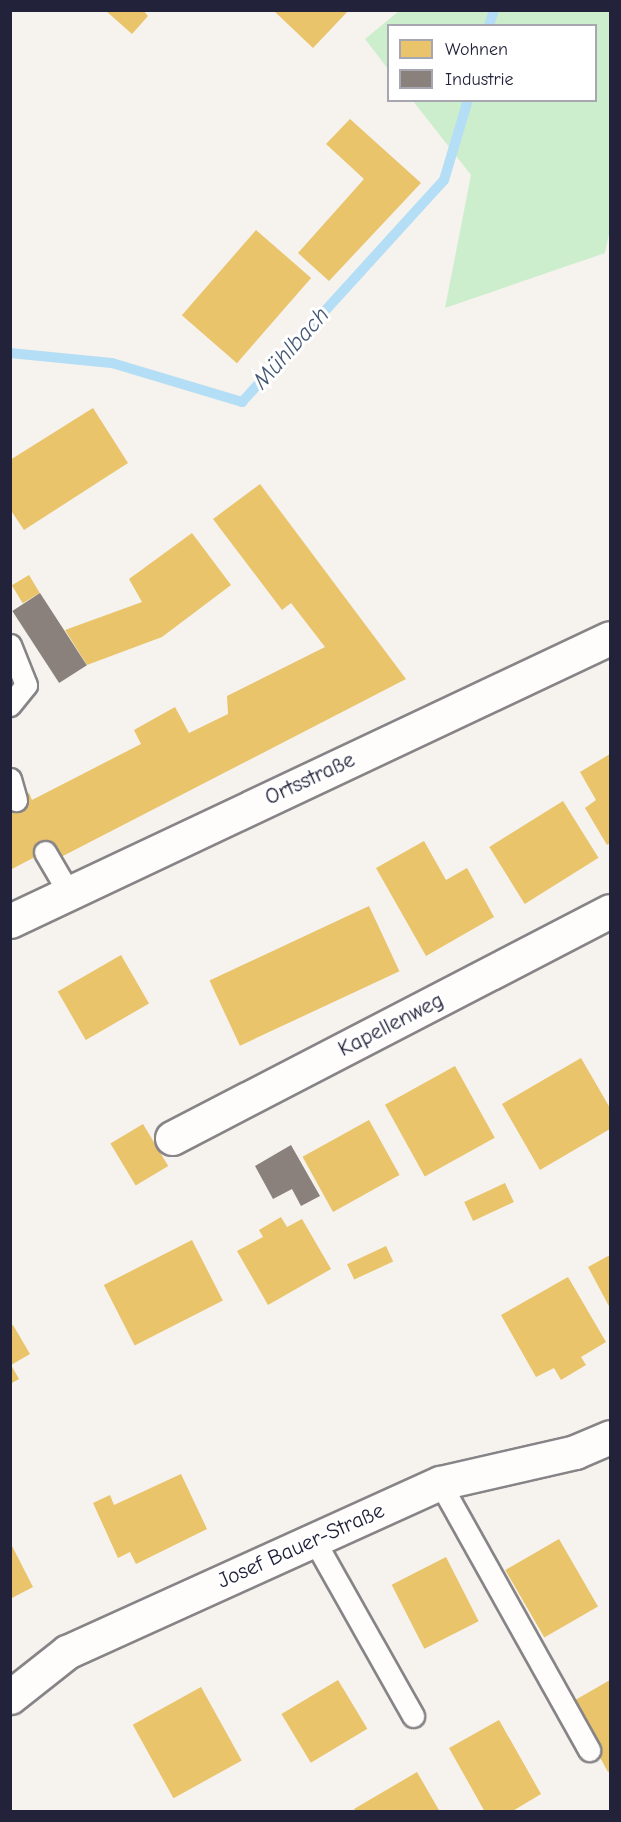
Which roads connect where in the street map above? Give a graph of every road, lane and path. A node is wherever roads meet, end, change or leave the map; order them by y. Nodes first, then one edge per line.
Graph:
1 (610, 638) edge
2 (10, 645) edge
3 (10, 705) edge
4 (10, 779) edge
5 (16, 800) dead end
6 (45, 852) dead end
7 (69, 893) junction
8 (610, 911) edge
9 (10, 921) edge
10 (172, 1138) dead end
11 (610, 1437) edge
12 (440, 1483) junction
13 (314, 1540) junction
14 (10, 1697) edge
15 (414, 1716) dead end
16 (589, 1750) dead end

1 - 7 street, Ortsstraße
2 - 3 lane
4 - 5 lane
6 - 7 lane
7 - 9 street, Ortsstraße
8 - 10 street, Kapellenweg
11 - 12 street, Josef Bauer-Straße
12 - 13 street, Josef Bauer-Straße
12 - 16 lane
13 - 14 street, Josef Bauer-Straße
13 - 15 lane

